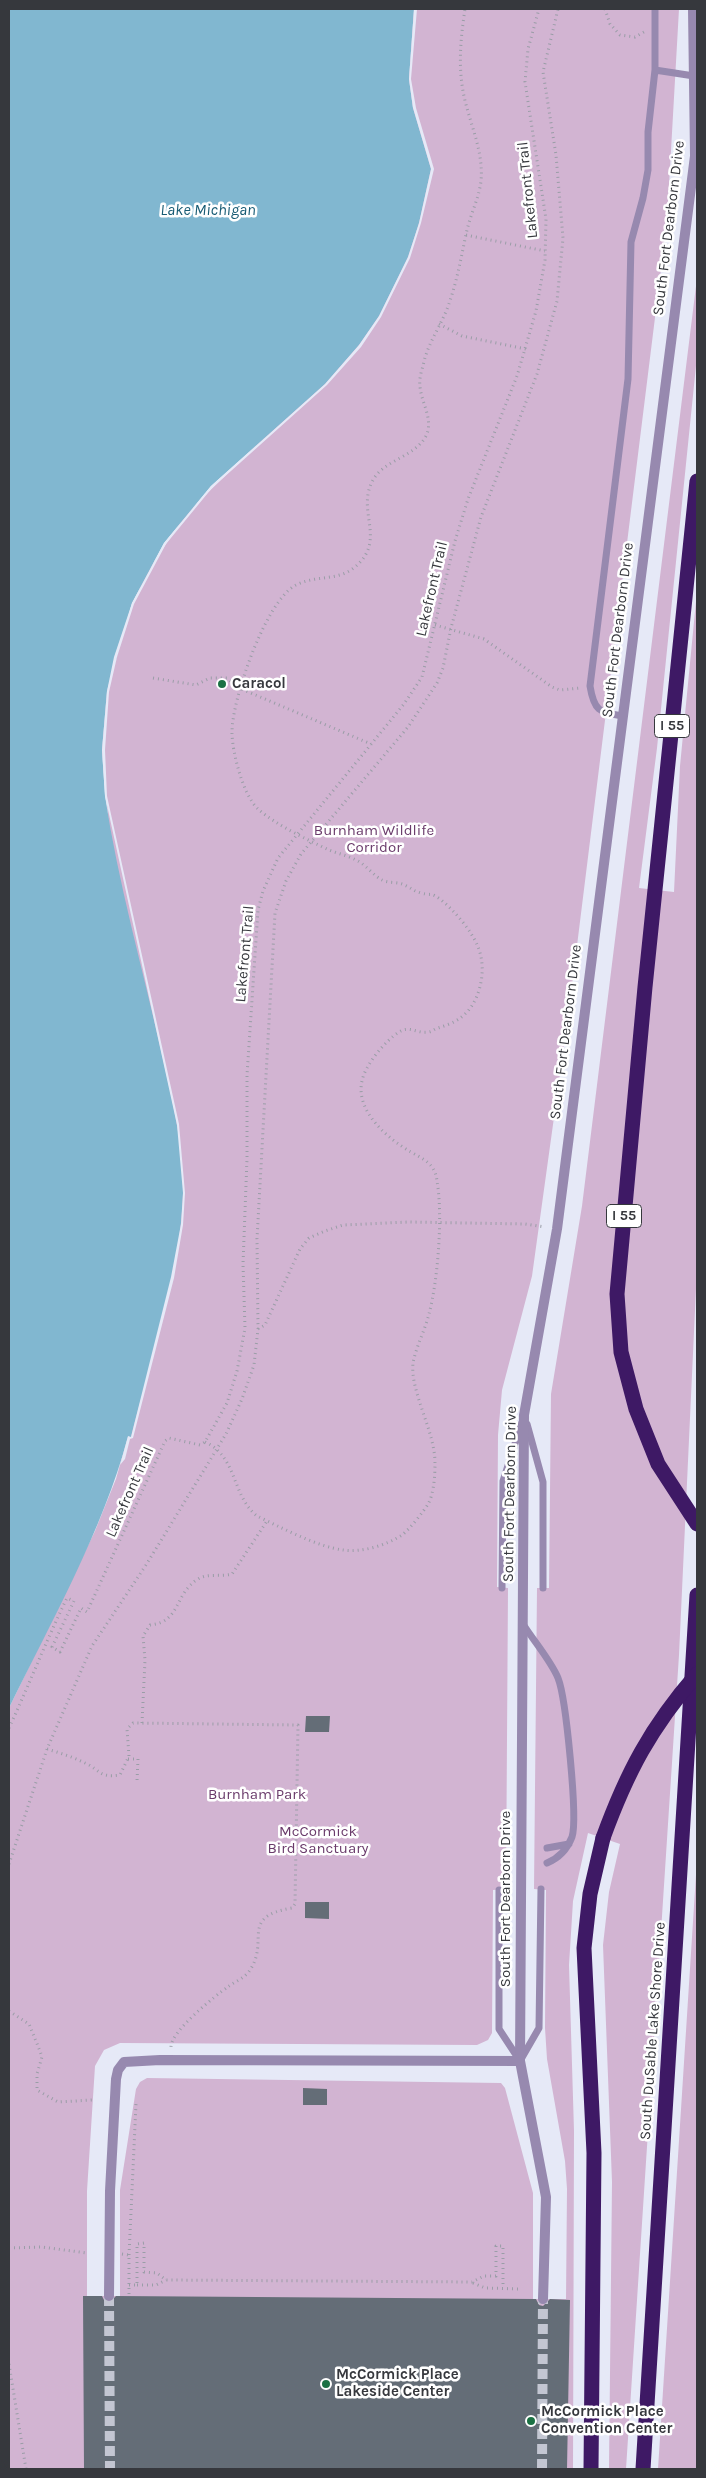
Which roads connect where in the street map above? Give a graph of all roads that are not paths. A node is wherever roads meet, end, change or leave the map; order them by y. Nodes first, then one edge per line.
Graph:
1 (656, 9) edge
2 (693, 9) edge
3 (655, 70) junction
4 (694, 76) junction
5 (697, 481) edge
6 (622, 716) junction
7 (524, 1415) junction
8 (697, 1524) edge
9 (502, 1588) dead end
10 (543, 1588) dead end
11 (697, 1595) edge
12 (523, 1624) junction
13 (697, 1674) edge
14 (569, 1844) junction
15 (547, 1848) dead end
16 (547, 1864) dead end
17 (541, 1889) dead end
18 (499, 1890) dead end
19 (520, 2061) junction
20 (109, 2296) tunnel mouth
21 (543, 2299) tunnel mouth
22 (591, 2469) edge
23 (643, 2469) edge

1 - 3 lane
2 - 4 street, South Fort Dearborn Drive
3 - 4 lane
3 - 6 lane
4 - 6 street, South Fort Dearborn Drive
5 - 8 highway, I 55
6 - 7 street, South Fort Dearborn Drive
7 - 9 lane
7 - 10 lane
7 - 12 street, South Fort Dearborn Drive
11 - 23 highway, South DuSable Lake Shore Drive
12 - 14 lane
12 - 19 street, South Fort Dearborn Drive
13 - 22 highway, bridge
14 - 15 lane
14 - 16 lane
17 - 19 lane
18 - 19 lane
19 - 20 street
19 - 21 street, South Fort Dearborn Drive

